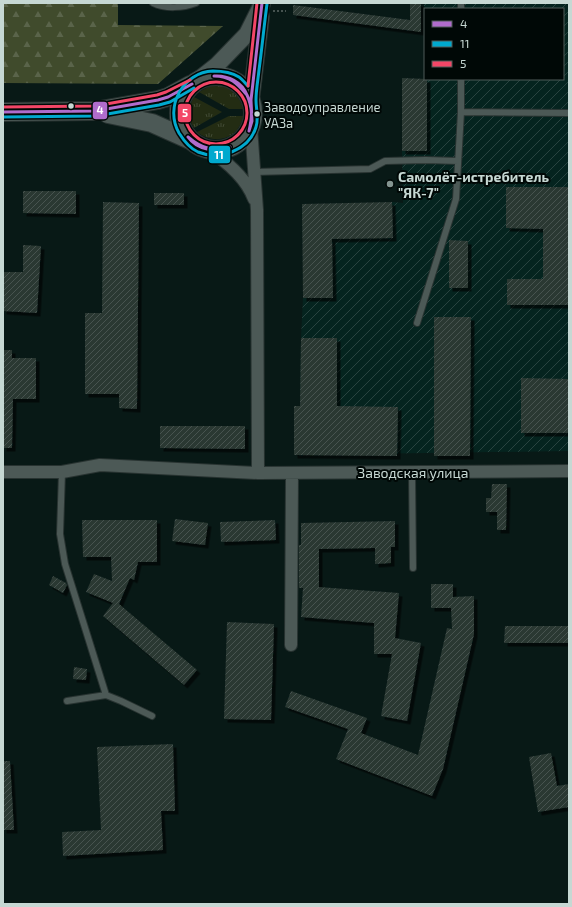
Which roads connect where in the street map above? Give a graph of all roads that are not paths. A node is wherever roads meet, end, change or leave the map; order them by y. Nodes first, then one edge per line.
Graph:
1 (153, 3) edge
2 (196, 3) edge
3 (262, 4) edge
4 (461, 80) edge
5 (195, 82) junction
6 (251, 100) junction
7 (96, 111) junction
8 (3, 112) edge
9 (461, 112) junction
10 (569, 113) edge
11 (251, 127) junction
12 (190, 140) junction
13 (207, 149) junction
14 (458, 161) junction
15 (254, 172) junction
16 (257, 208) junction
17 (417, 323) dead end
18 (569, 471) edge
19 (3, 472) edge
20 (62, 472) junction
21 (412, 472) junction
22 (258, 473) junction
23 (292, 473) junction
24 (414, 568) dead end
25 (291, 645) dead end
26 (106, 695) junction
27 (67, 701) dead end
28 (152, 716) dead end

1 - 2 lane
3 - 5 street
3 - 6 street
4 - 9 lane
5 - 6 main road
5 - 7 main road
5 - 12 main road
6 - 11 main road
7 - 8 main road
7 - 12 main road
9 - 10 lane
9 - 14 lane
11 - 13 main road
11 - 15 street
12 - 13 main road
13 - 16 street
14 - 15 lane
14 - 17 lane
15 - 16 street
16 - 22 street
18 - 21 street, Заводская улица
19 - 20 street, Заводская улица
20 - 22 street, Заводская улица
20 - 26 lane
21 - 23 street, Заводская улица
21 - 24 lane
22 - 23 street, Заводская улица
23 - 25 street
26 - 27 lane
26 - 28 lane

